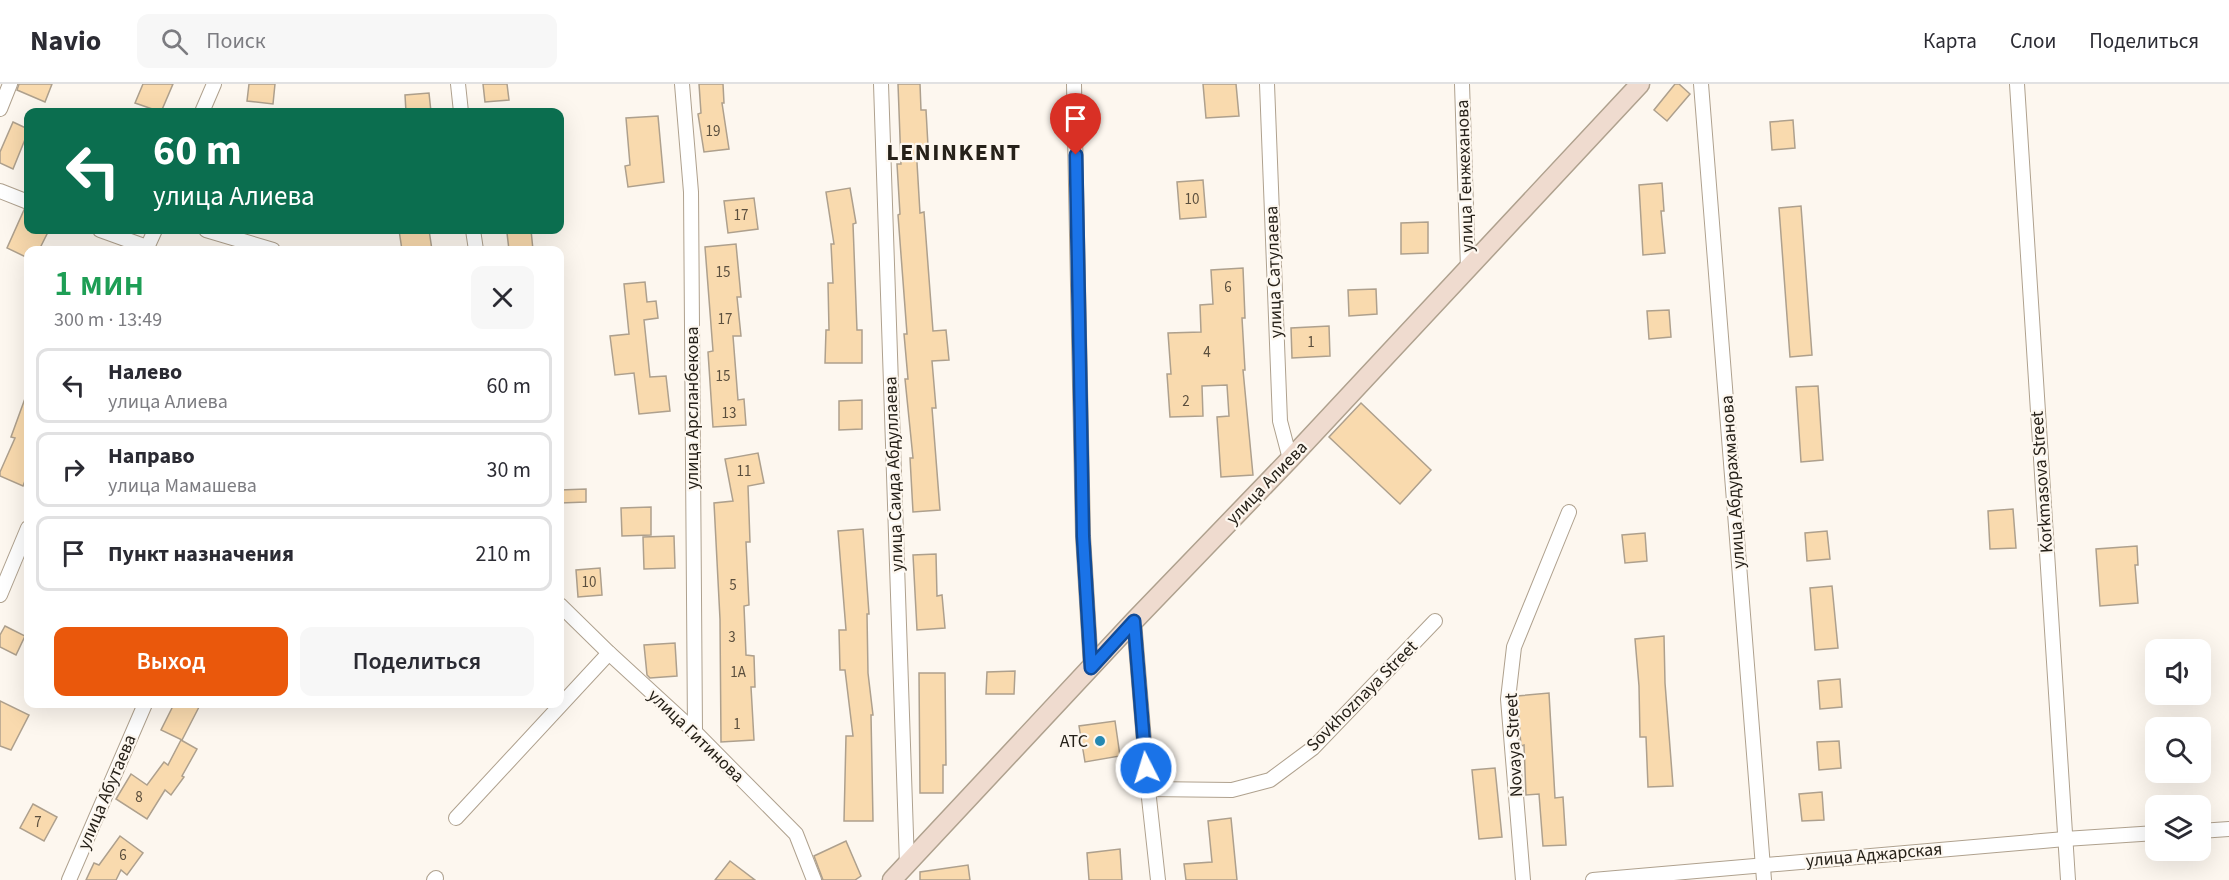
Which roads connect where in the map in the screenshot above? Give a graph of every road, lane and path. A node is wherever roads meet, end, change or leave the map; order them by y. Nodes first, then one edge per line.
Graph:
1 (10, 84) edge
2 (214, 84) edge
3 (458, 84) edge
4 (682, 84) edge
5 (881, 84) edge
6 (1074, 84) edge
7 (1267, 84) edge
8 (1462, 84) edge
9 (1640, 84) edge
10 (1701, 84) edge
11 (2017, 84) edge
12 (204, 108) edge
13 (461, 108) edge
14 (0, 109) edge
15 (0, 191) edge
16 (24, 200) edge
17 (110, 234) edge
18 (220, 234) edge
19 (140, 246) edge
20 (260, 246) edge
21 (1468, 269) junction
22 (1290, 459) junction
23 (1569, 512) dead end
24 (24, 538) edge
25 (0, 595) edge
26 (564, 609) edge
27 (1134, 621) junction
28 (1435, 621) dead end
29 (609, 653) junction
30 (1091, 668) junction
31 (564, 702) edge
32 (143, 708) edge
33 (558, 708) edge
34 (695, 732) junction
35 (1148, 789) junction
36 (456, 818) dead end
37 (2229, 829) edge
38 (2211, 830) edge
39 (2145, 834) edge
40 (2065, 838) junction
41 (907, 865) junction
42 (1762, 865) junction
43 (69, 880) edge
44 (814, 880) edge
45 (892, 880) edge
46 (1158, 880) edge
47 (1523, 880) edge
48 (1593, 880) edge
49 (1764, 880) edge
50 (2068, 880) edge

1 - 14 street
2 - 12 street
3 - 13 street
4 - 34 street, улица Арсланбекова
5 - 41 street, улица Саида Абдуллаева
6 - 30 street
7 - 22 street, улица Сатулаева
8 - 21 street, улица Генжеханова
9 - 21 street, улица Алиева
10 - 42 street, улица Абдурахманова
11 - 40 street, Korkmasova Street
15 - 16 street
17 - 19 street
18 - 20 street
21 - 22 street, улица Алиева
22 - 27 street, улица Алиева
23 - 47 street, Novaya Street
24 - 25 street
26 - 29 street, улица Гитинова
27 - 30 street, улица Алиева
27 - 35 street
28 - 35 street, Sovkhoznaya Street
29 - 31 street
29 - 34 street, улица Гитинова
30 - 41 street, улица Алиева
32 - 43 street, улица Абутаева
33 - 36 street
34 - 44 street, улица Гитинова
35 - 46 street
37 - 38 street
39 - 40 street, улица Аджарская
40 - 42 street, улица Аджарская
40 - 50 street, Korkmasova Street
41 - 45 street, улица Алиева
42 - 48 street, улица Аджарская
42 - 49 street, улица Абдурахманова

